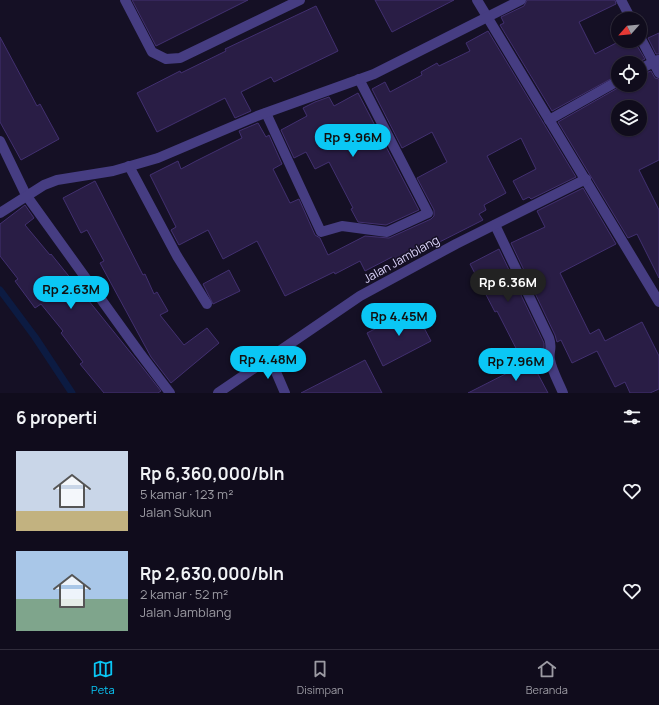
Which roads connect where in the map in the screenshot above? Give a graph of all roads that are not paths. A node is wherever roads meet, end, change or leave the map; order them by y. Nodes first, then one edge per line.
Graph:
1 (125, 0) edge
2 (300, 0) edge
3 (478, 0) edge
4 (522, 0) edge
5 (621, 0) edge
6 (627, 12) edge
7 (486, 16) junction
8 (647, 48) edge
9 (656, 61) edge
10 (647, 66) edge
11 (659, 73) edge
12 (359, 79) junction
13 (611, 86) edge
14 (266, 113) junction
15 (548, 120) junction
16 (0, 142) edge
17 (129, 166) junction
18 (586, 179) junction
19 (26, 195) junction
20 (0, 213) edge
21 (495, 225) junction
22 (659, 302) edge
23 (207, 304) dead end
24 (270, 358) junction
25 (170, 393) edge
26 (218, 393) edge
27 (285, 393) edge
28 (563, 393) edge

1 - 2 street
3 - 7 street
4 - 7 street
5 - 6 street
7 - 12 street
7 - 15 street
8 - 9 street
9 - 10 street
9 - 11 street
12 - 14 street
12 - 14 street
13 - 15 street
14 - 17 street
15 - 18 street
16 - 19 street
17 - 19 street
17 - 23 street
18 - 21 street, Jalan Jamblang
18 - 22 street
19 - 20 street
19 - 25 street
21 - 24 street, Jalan Jamblang
21 - 28 street
24 - 26 street, Jalan Jamblang
24 - 27 street

